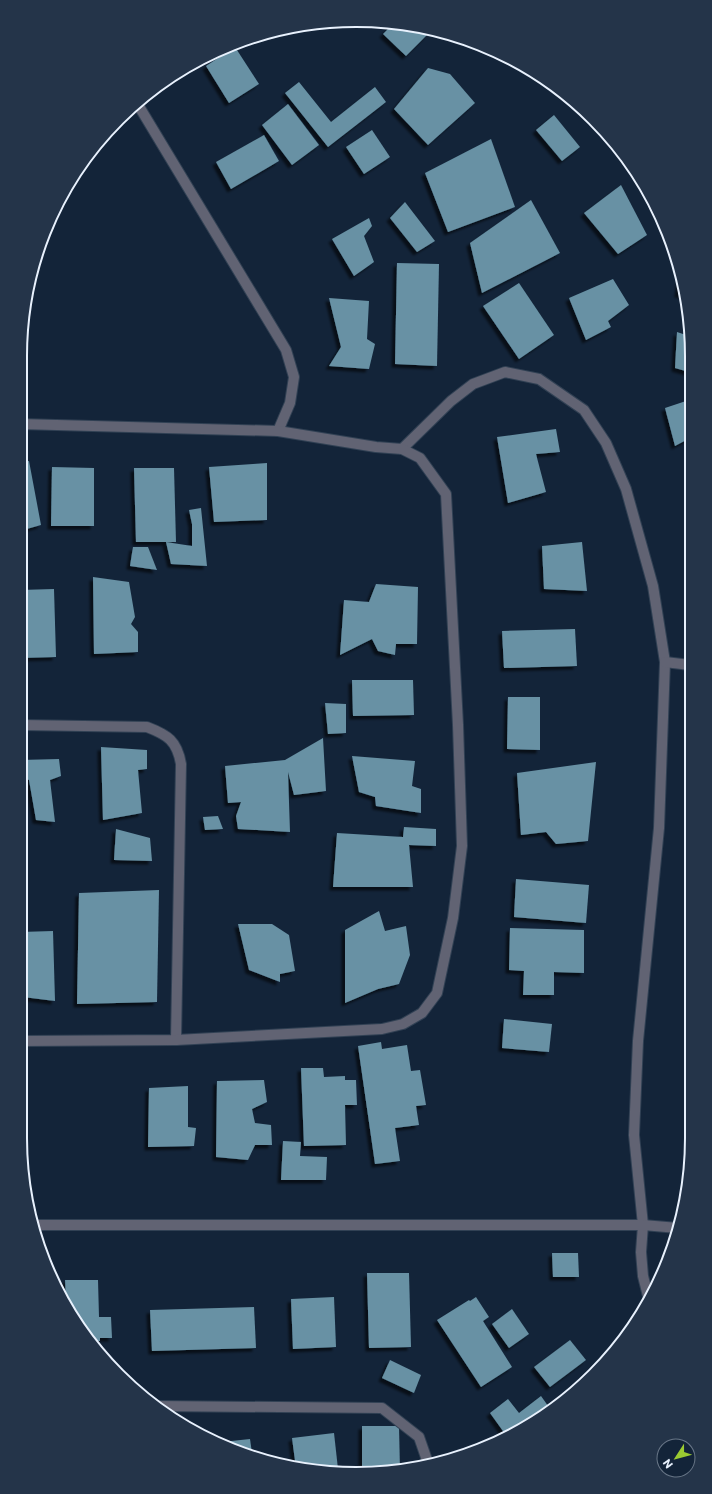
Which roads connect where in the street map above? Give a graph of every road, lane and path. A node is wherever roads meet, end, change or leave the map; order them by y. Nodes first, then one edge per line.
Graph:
1 (140, 108) edge
2 (27, 423) edge
3 (278, 431) junction
4 (402, 449) junction
5 (665, 662) junction
6 (685, 664) edge
7 (27, 725) edge
8 (176, 1040) junction
9 (27, 1042) edge
10 (39, 1225) edge
11 (643, 1225) junction
12 (673, 1228) edge
13 (647, 1291) edge
14 (165, 1406) edge
15 (427, 1459) edge

1 - 3 street
2 - 3 street
3 - 4 street
4 - 5 street
4 - 8 street
5 - 6 street
5 - 11 street
7 - 8 street
8 - 9 street
10 - 11 street
11 - 12 street
11 - 13 street
14 - 15 street

